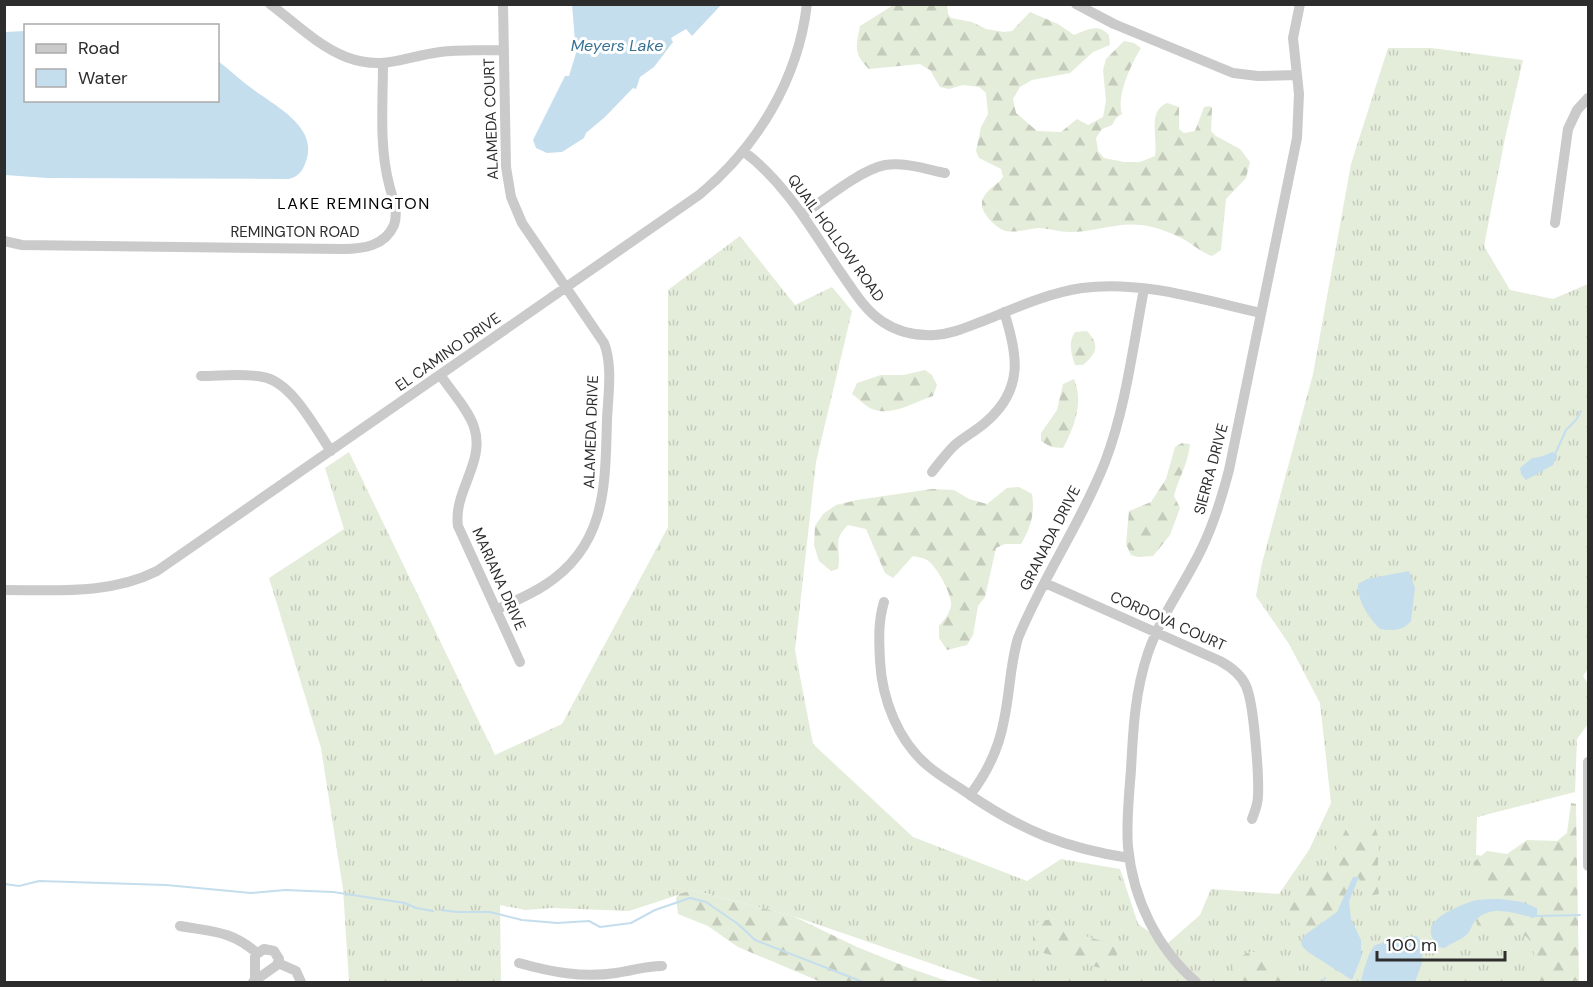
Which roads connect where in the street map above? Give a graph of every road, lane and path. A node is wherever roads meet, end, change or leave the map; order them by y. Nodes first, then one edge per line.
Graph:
1 (270, 4) edge
2 (503, 4) edge
3 (807, 4) edge
4 (1076, 4) edge
5 (1300, 4) edge
6 (504, 50) junction
7 (383, 63) junction
8 (1297, 75) junction
9 (1588, 98) edge
10 (742, 151) junction
11 (945, 173) dead end
12 (802, 215) junction
13 (1555, 223) dead end
14 (4, 241) edge
15 (22, 245) junction
16 (4, 249) edge
17 (567, 288) junction
18 (1144, 289) junction
19 (1004, 312) junction
20 (1261, 313) junction
21 (201, 376) dead end
22 (441, 376) junction
23 (331, 452) junction
24 (933, 472) dead end
25 (1045, 583) junction
26 (4, 590) edge
27 (884, 602) dead end
28 (496, 610) junction
29 (1156, 632) junction
30 (520, 662) dead end
31 (1588, 762) edge
32 (970, 795) junction
33 (1252, 819) dead end
34 (1129, 858) junction
35 (1588, 866) edge
36 (180, 926) dead end
37 (257, 952) junction
38 (278, 963) junction
39 (519, 963) dead end
40 (662, 966) dead end
41 (582, 979) edge
42 (254, 981) edge
43 (301, 982) edge
44 (1196, 982) edge

1 - 7 street
2 - 6 street, ALAMEDA COURT
3 - 10 street, EL CAMINO DRIVE
4 - 8 street
5 - 8 street, SIERRA DRIVE
6 - 7 street
6 - 17 street, ALAMEDA COURT
7 - 15 street, REMINGTON ROAD
8 - 20 street, SIERRA DRIVE
9 - 13 street
10 - 12 street, QUAIL HOLLOW ROAD
10 - 17 street, EL CAMINO DRIVE
11 - 12 street
12 - 19 street, QUAIL HOLLOW ROAD
14 - 15 street, REMINGTON ROAD
15 - 16 street, REMINGTON ROAD
17 - 22 street, EL CAMINO DRIVE
17 - 28 street, ALAMEDA DRIVE
18 - 19 street, QUAIL HOLLOW ROAD
18 - 20 street, QUAIL HOLLOW ROAD
18 - 25 street, GRANADA DRIVE
19 - 24 street
20 - 29 street, SIERRA DRIVE
21 - 23 street
22 - 23 street, EL CAMINO DRIVE
22 - 28 street, MARIANA DRIVE
23 - 26 street, EL CAMINO DRIVE
25 - 29 street, CORDOVA COURT
25 - 32 street, GRANADA DRIVE
27 - 32 street
28 - 30 street, MARIANA DRIVE
29 - 33 street, CORDOVA COURT
29 - 34 street, SIERRA DRIVE
31 - 35 street
32 - 34 street
34 - 44 street, SIERRA DRIVE
36 - 37 street
37 - 38 street
37 - 42 street
38 - 42 street
38 - 43 street
39 - 41 street
40 - 41 street

